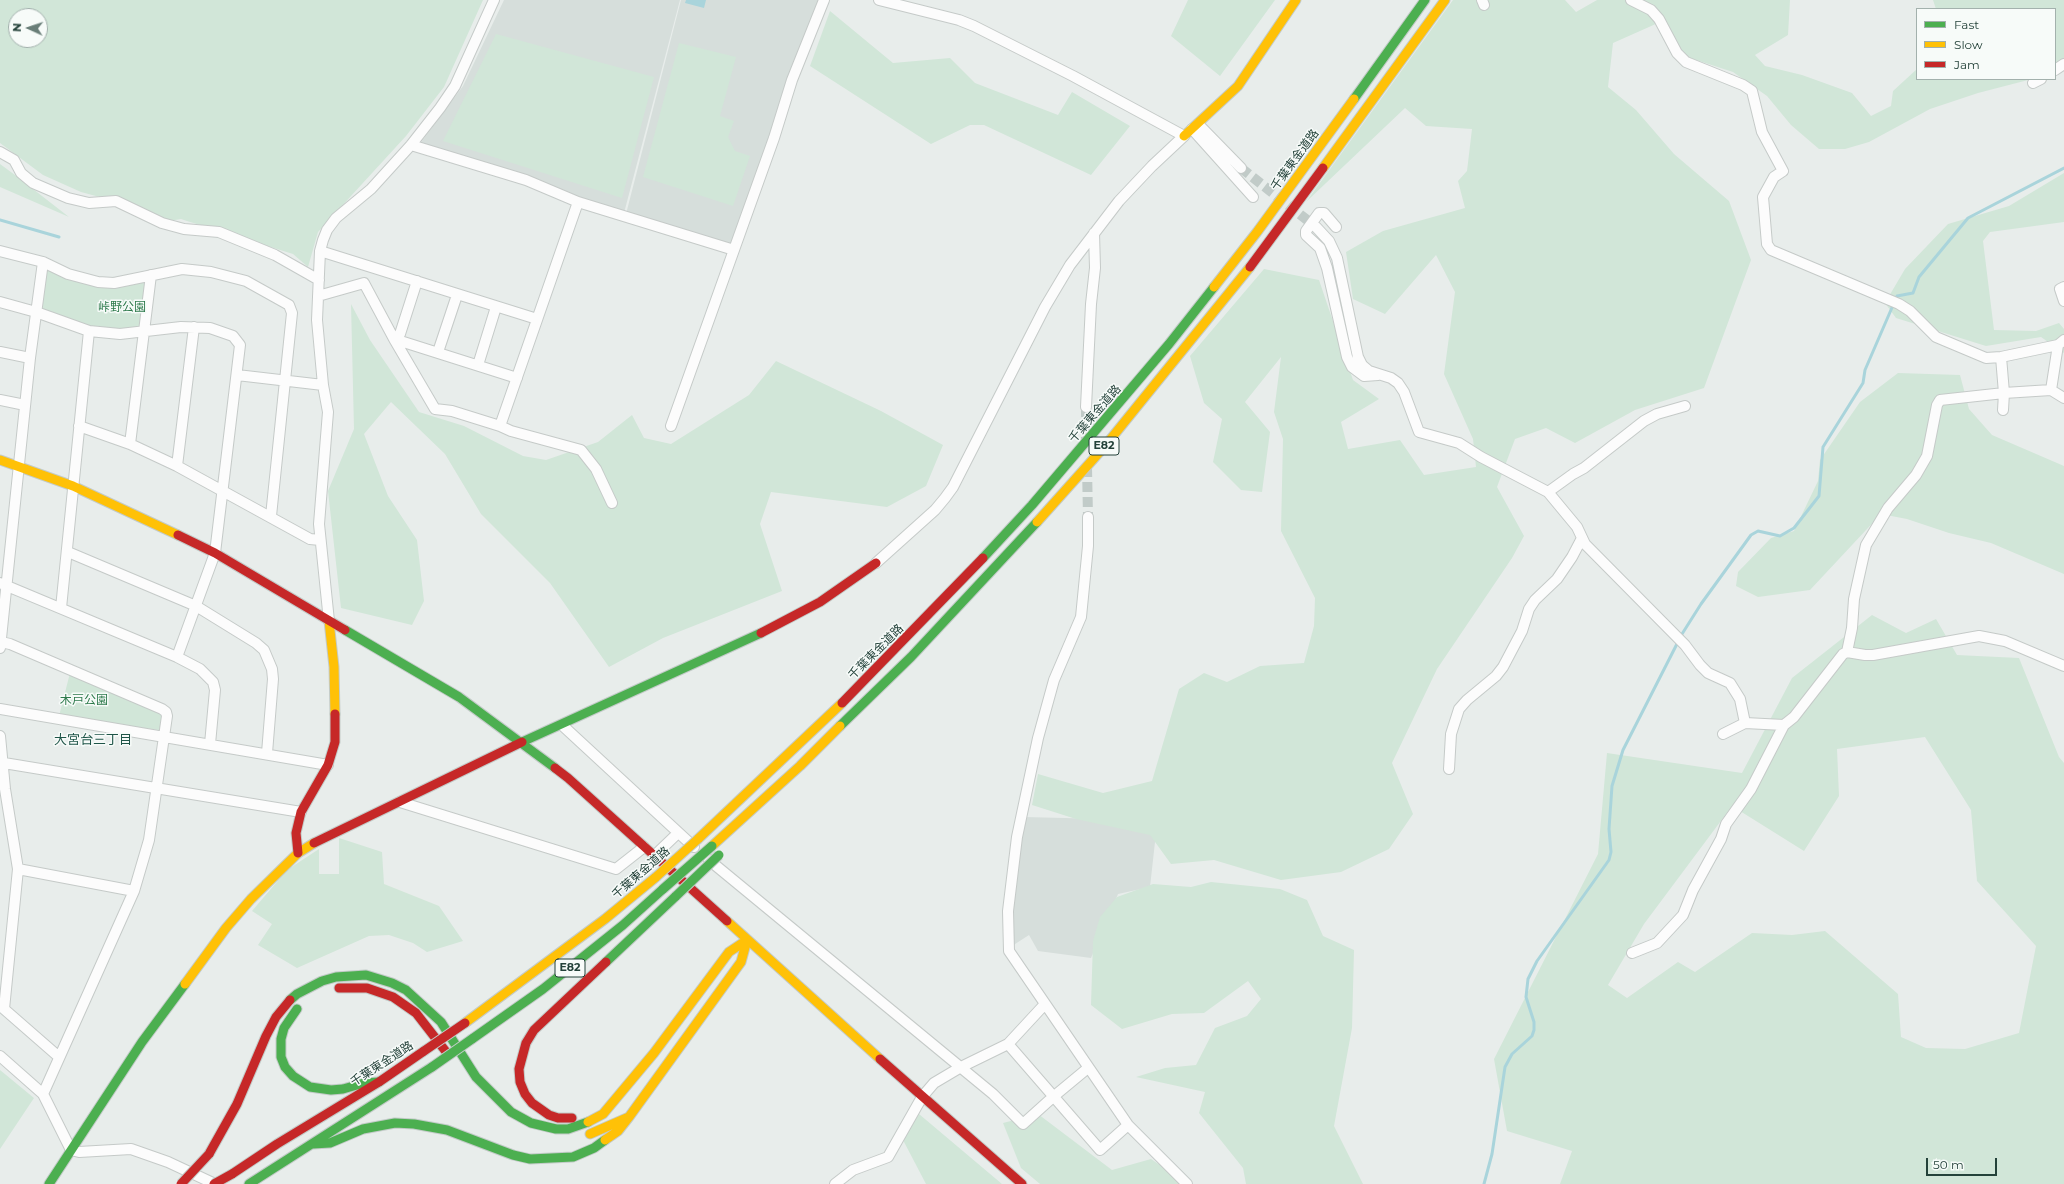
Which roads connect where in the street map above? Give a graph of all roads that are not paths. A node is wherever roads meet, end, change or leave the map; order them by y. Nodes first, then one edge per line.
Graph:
1 (494, 0) edge
2 (824, 0) edge
3 (879, 0) edge
4 (1296, 0) edge
5 (1425, 0) edge
6 (1444, 0) edge
7 (1631, 0) edge
8 (1192, 129) junction
9 (411, 144) junction
10 (0, 152) edge
11 (1241, 168) tunnel mouth
12 (1253, 196) dead end
13 (578, 202) junction
14 (1316, 227) tunnel mouth
15 (1336, 227) dead end
16 (1094, 232) junction
17 (734, 250) junction
18 (0, 251) edge
19 (320, 251) junction
20 (43, 262) junction
21 (151, 275) junction
22 (319, 280) junction
23 (417, 282) junction
24 (2064, 287) edge
25 (457, 295) junction
26 (318, 296) junction
27 (2064, 301) edge
28 (0, 302) edge
29 (496, 307) junction
30 (36, 312) junction
31 (537, 319) junction
32 (194, 328) junction
33 (89, 331) junction
34 (145, 332) junction
35 (394, 339) junction
36 (2061, 342) edge
37 (0, 352) edge
38 (438, 352) junction
39 (2001, 357) junction
40 (30, 358) junction
41 (478, 365) junction
42 (237, 375) junction
43 (1378, 375) junction
44 (517, 378) junction
45 (284, 381) junction
46 (323, 384) junction
47 (2051, 390) junction
48 (2004, 392) junction
49 (2064, 398) edge
50 (0, 400) edge
51 (25, 405) junction
52 (1685, 406) dead end
53 (1086, 407) tunnel mouth
54 (2003, 410) dead end
55 (79, 426) junction
56 (500, 426) junction
57 (671, 426) dead end
58 (130, 444) junction
59 (0, 460) edge
60 (177, 466) junction
61 (20, 467) junction
62 (73, 486) junction
63 (223, 490) junction
64 (1548, 492) junction
65 (612, 503) dead end
66 (271, 516) junction
67 (1088, 517) tunnel mouth
68 (1582, 538) junction
69 (320, 540) junction
70 (68, 552) junction
71 (215, 554) junction
72 (876, 563) joint
73 (3, 584) edge
74 (196, 606) junction
75 (61, 608) junction
76 (329, 621) junction
77 (0, 646) edge
78 (1847, 652) junction
79 (177, 657) junction
80 (2064, 666) edge
81 (0, 709) edge
82 (1745, 723) junction
83 (562, 725) junction
84 (1784, 725) junction
85 (1723, 734) dead end
86 (0, 736) edge
87 (164, 736) junction
88 (521, 743) junction
89 (210, 744) junction
90 (267, 753) junction
91 (4, 763) junction
92 (328, 765) junction
93 (800, 766) junction
94 (1449, 769) dead end
95 (158, 788) junction
96 (400, 802) junction
97 (301, 812) junction
98 (747, 827) dead end
99 (678, 833) junction
100 (644, 847) junction
101 (722, 852) dead end
102 (298, 853) junction
103 (654, 856) junction
104 (18, 869) junction
105 (134, 891) junction
106 (747, 940) junction
107 (1632, 953) dead end
108 (328, 990) dead end
109 (305, 1003) dead end
110 (1045, 1004) junction
111 (1008, 1044) junction
112 (0, 1056) edge
113 (59, 1057) junction
114 (454, 1063) dead end
115 (961, 1067) junction
116 (1088, 1068) junction
117 (378, 1082) junction
118 (43, 1094) junction
119 (922, 1097) junction
120 (1053, 1097) junction
121 (608, 1106) junction
122 (629, 1116) junction
123 (1128, 1126) junction
124 (579, 1137) dead end
125 (313, 1144) junction
126 (71, 1150) junction
127 (250, 1183) edge
128 (49, 1184) edge
129 (181, 1184) edge
130 (215, 1184) edge
131 (835, 1184) edge
132 (1022, 1184) edge
133 (1188, 1184) edge

1 - 9 street
2 - 17 street
3 - 8 street
4 - 8 main road
5 - 117 main road, 千葉東金道路 / E82, bridge
6 - 93 main road, E82
7 - 39 street
8 - 11 street
8 - 12 street
8 - 16 street
9 - 13 street
9 - 19 street
10 - 22 street
13 - 17 street
13 - 31 street
14 - 43 street
15 - 43 street
16 - 53 street
16 - 72 street
17 - 57 street
18 - 20 street
19 - 22 street
19 - 23 street
20 - 21 street
20 - 30 street
21 - 34 street
21 - 45 street
22 - 26 street
23 - 25 street
23 - 35 street
24 - 27 street
25 - 29 street
25 - 38 street
26 - 35 street
26 - 46 street
28 - 30 street
29 - 31 street
29 - 41 street
30 - 33 street
30 - 40 street
31 - 44 street
32 - 34 street
32 - 42 street
32 - 60 street
33 - 34 street
33 - 55 street
34 - 58 street
35 - 38 street
35 - 56 street
36 - 39 street
36 - 47 street
37 - 40 street
38 - 41 street
39 - 48 street
40 - 51 street
41 - 44 street
42 - 45 street
42 - 63 street
43 - 64 street
44 - 56 street
45 - 46 street
45 - 66 street
46 - 69 street
47 - 48 street
47 - 49 street
48 - 54 street
48 - 78 street
50 - 51 street
51 - 61 street
52 - 64 street
55 - 58 street
55 - 62 street
56 - 65 street
58 - 60 street
59 - 61 main road
60 - 63 street
61 - 62 main road
61 - 73 street
62 - 70 street
62 - 71 main road
63 - 66 street
63 - 71 street
64 - 68 street
66 - 69 street
67 - 110 street
68 - 82 street
68 - 94 street
69 - 76 street
70 - 74 street
70 - 75 street
71 - 74 street
71 - 76 main road
72 - 83 main road
73 - 75 street
73 - 77 street
74 - 79 street
74 - 90 street
75 - 79 street
76 - 88 main road
76 - 92 main road
77 - 87 street
78 - 80 street
78 - 84 street
79 - 89 street
81 - 87 street
82 - 84 street
82 - 85 street
83 - 88 main road
83 - 99 street
84 - 107 street
86 - 91 street
87 - 89 street
87 - 95 street
88 - 96 main road
88 - 100 main road
89 - 90 street
90 - 92 street
91 - 95 street
91 - 104 street
92 - 97 main road
93 - 98 main road
93 - 125 main road, E82, bridge
95 - 97 street
95 - 105 street
96 - 100 street
96 - 102 main road
97 - 102 main road
99 - 103 street
99 - 115 street
100 - 103 main road
101 - 121 main road, bridge
102 - 126 main road
103 - 106 main road
104 - 105 street
104 - 113 street
105 - 113 street
106 - 119 main road
106 - 121 main road
106 - 122 main road
108 - 114 main road
109 - 117 main road
110 - 111 street
110 - 116 street
111 - 115 street
111 - 120 street
112 - 118 street
113 - 118 street
115 - 119 street
115 - 120 street
116 - 120 street
116 - 123 street
117 - 130 main road, 千葉東金道路 / E82, bridge
118 - 126 street
119 - 131 street
119 - 132 main road
120 - 123 street
121 - 129 main road, bridge
122 - 124 main road
122 - 125 main road
123 - 133 street
125 - 127 main road, E82
126 - 128 main road
126 - 130 street

